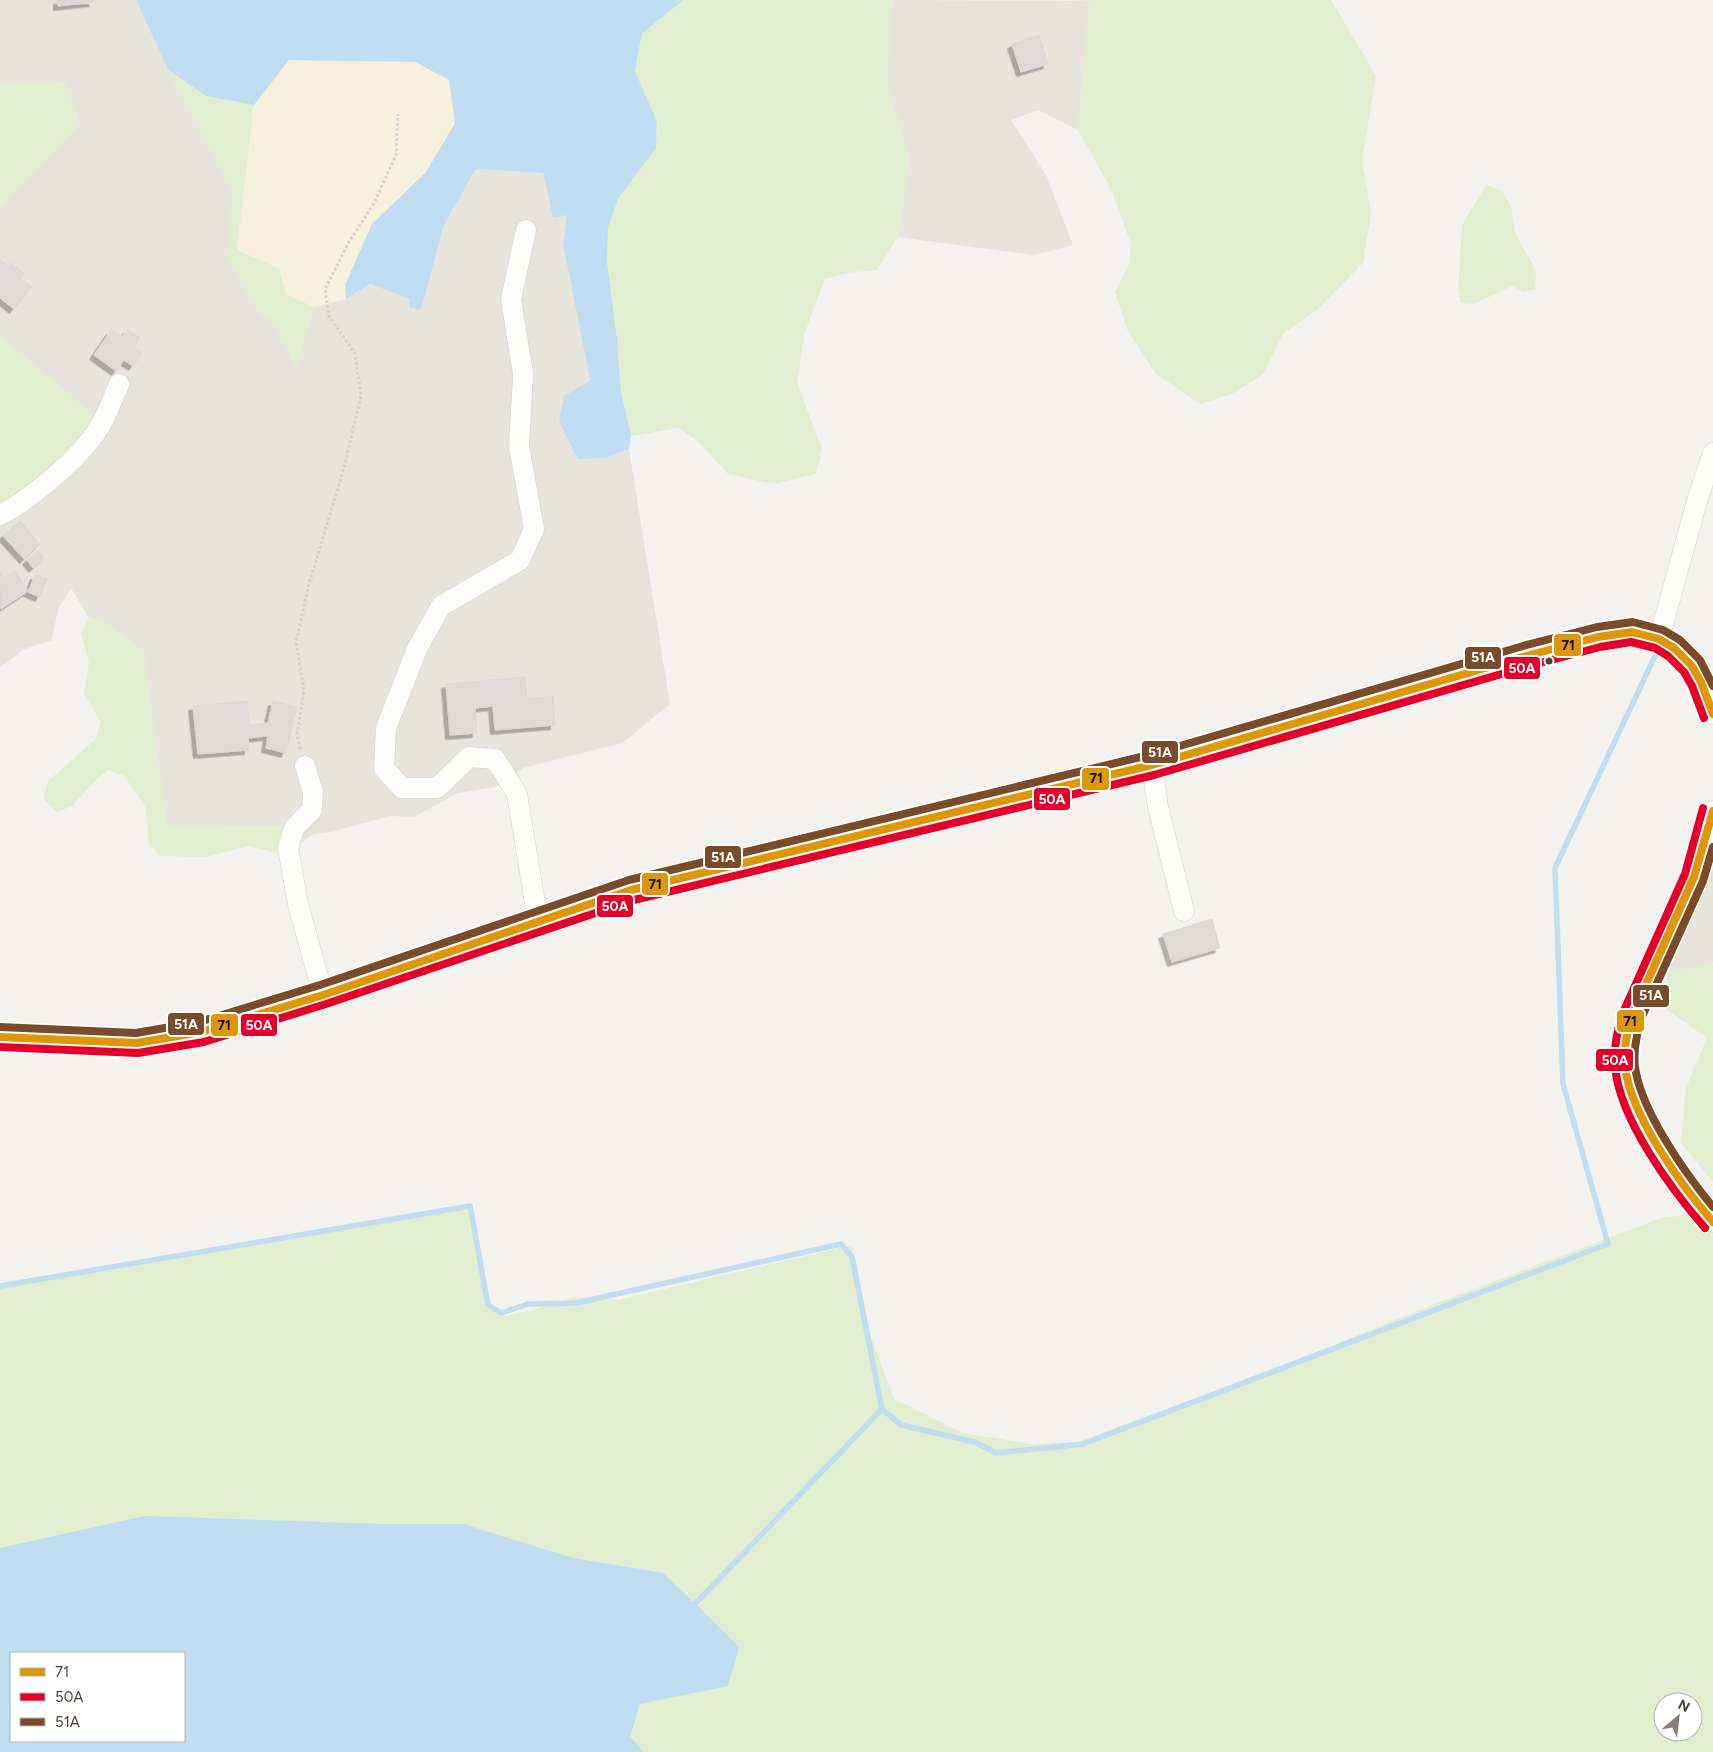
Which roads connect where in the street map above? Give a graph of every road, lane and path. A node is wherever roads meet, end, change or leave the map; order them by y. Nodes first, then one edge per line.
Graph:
1 (398, 114) dead end
2 (526, 230) dead end
3 (119, 384) dead end
4 (1713, 453) edge
5 (0, 515) edge
6 (1659, 639) junction
7 (1713, 714) edge
8 (1152, 765) junction
9 (305, 766) joint
10 (1713, 811) edge
11 (1184, 911) dead end
12 (538, 921) junction
13 (323, 995) junction
14 (0, 1037) edge
15 (1713, 1222) edge

1 - 9 path
2 - 12 street
3 - 5 street
4 - 6 street
6 - 7 street
6 - 8 street
8 - 11 street
8 - 12 street
9 - 13 street
10 - 15 street
12 - 13 street
13 - 14 street

